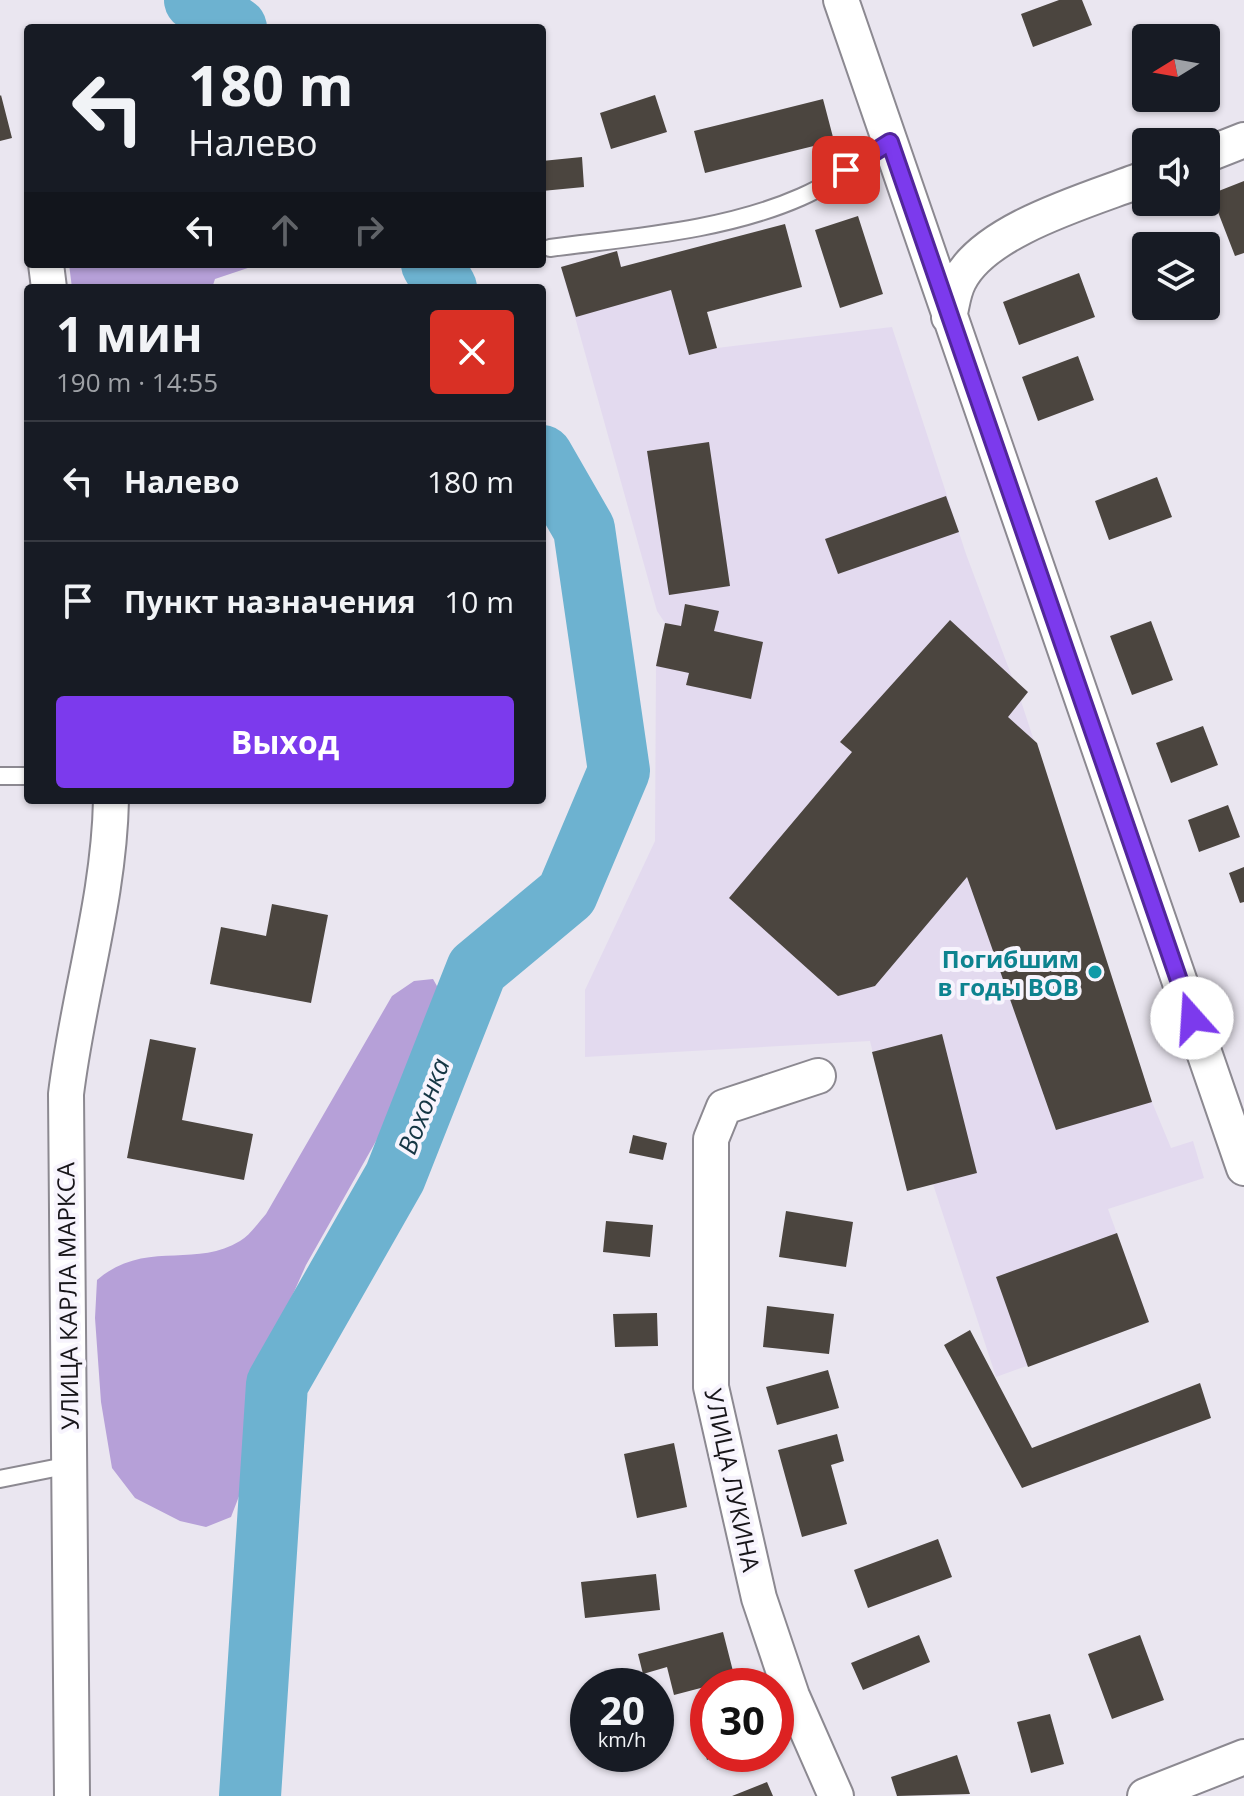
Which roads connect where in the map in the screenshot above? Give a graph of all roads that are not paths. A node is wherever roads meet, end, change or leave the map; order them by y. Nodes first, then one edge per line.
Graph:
1 (841, 0) edge
2 (1244, 140) edge
3 (890, 142) junction
4 (1220, 149) edge
5 (1132, 184) edge
6 (550, 248) dead end
7 (949, 317) junction
8 (0, 776) edge
9 (24, 776) edge
10 (111, 804) edge
11 (818, 1076) dead end
12 (1244, 1168) edge
13 (70, 1465) junction
14 (0, 1479) edge
15 (1244, 1757) edge
16 (72, 1796) edge
17 (836, 1796) edge
18 (1145, 1796) edge

1 - 3 street
2 - 4 street
3 - 6 lane
3 - 7 street
5 - 7 street
7 - 12 street
8 - 9 lane
10 - 13 street, УЛИЦА КАРЛА МАРКСА
11 - 17 street, УЛИЦА ЛУКИНА
13 - 14 lane
13 - 16 street, УЛИЦА КАРЛА МАРКСА
15 - 18 street

